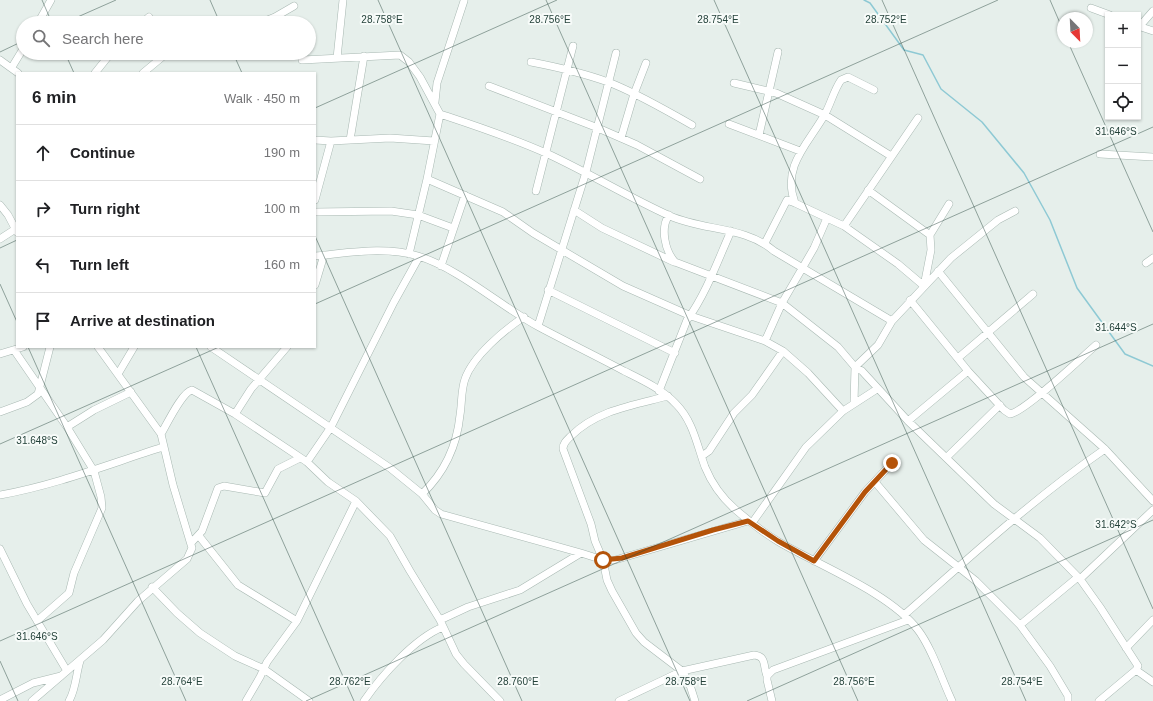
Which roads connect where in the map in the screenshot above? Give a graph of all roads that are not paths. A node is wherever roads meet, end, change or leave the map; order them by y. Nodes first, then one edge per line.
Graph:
1 (51, 0) edge
2 (343, 0) edge
3 (464, 1) dead end
4 (294, 6) dead end
5 (1091, 8) dead end
6 (1153, 11) edge
7 (1105, 13) edge
8 (42, 16) edge
9 (277, 16) edge
10 (1141, 24) edge
11 (1141, 27) edge
12 (1153, 31) edge
13 (573, 46) dead end
14 (778, 52) dead end
15 (616, 53) dead end
16 (364, 56) junction
17 (337, 58) junction
18 (316, 59) edge
19 (0, 60) edge
20 (16, 60) edge
21 (105, 60) edge
22 (159, 60) edge
23 (531, 62) dead end
24 (646, 63) dead end
25 (12, 67) junction
26 (566, 70) junction
27 (17, 72) edge
28 (96, 72) edge
29 (144, 72) edge
30 (609, 82) junction
31 (734, 82) dead end
32 (489, 86) dead end
33 (874, 90) dead end
34 (770, 91) junction
35 (634, 94) junction
36 (434, 106) junction
37 (557, 112) junction
38 (440, 114) junction
39 (824, 115) junction
40 (918, 118) dead end
41 (729, 124) dead end
42 (692, 125) dead end
43 (598, 128) junction
44 (758, 135) junction
45 (621, 138) junction
46 (316, 140) edge
47 (350, 140) junction
48 (331, 141) junction
49 (434, 141) junction
50 (800, 151) junction
51 (546, 153) junction
52 (1100, 154) dead end
53 (891, 156) junction
54 (1153, 157) edge
55 (586, 172) junction
56 (428, 180) junction
57 (700, 180) dead end
58 (868, 190) junction
59 (536, 191) dead end
60 (465, 194) junction
61 (316, 196) edge
62 (795, 203) junction
63 (949, 204) dead end
64 (0, 205) edge
65 (574, 210) junction
66 (316, 212) edge
67 (1015, 212) dead end
68 (418, 215) junction
69 (669, 215) junction
70 (827, 218) junction
71 (844, 226) junction
72 (454, 228) junction
73 (16, 230) edge
74 (731, 231) junction
75 (930, 236) junction
76 (0, 239) edge
77 (765, 243) junction
78 (562, 251) junction
79 (410, 254) junction
80 (316, 256) edge
81 (324, 256) junction
82 (420, 257) junction
83 (1153, 258) edge
84 (674, 262) junction
85 (1146, 262) dead end
86 (441, 266) junction
87 (804, 268) junction
88 (938, 271) junction
89 (711, 277) junction
90 (316, 282) edge
91 (924, 286) junction
92 (548, 290) junction
93 (1033, 294) dead end
94 (910, 300) junction
95 (782, 303) junction
96 (691, 316) junction
97 (524, 317) junction
98 (892, 321) junction
99 (538, 326) junction
100 (988, 333) junction
101 (765, 341) junction
102 (1096, 345) dead end
103 (20, 348) edge
104 (50, 348) edge
105 (99, 348) edge
106 (133, 348) edge
107 (213, 348) edge
108 (286, 348) edge
109 (14, 350) junction
110 (783, 351) junction
111 (675, 353) junction
112 (0, 354) edge
113 (958, 358) junction
114 (855, 367) junction
115 (968, 371) junction
116 (118, 374) junction
117 (260, 378) junction
118 (40, 387) junction
119 (877, 389) junction
120 (660, 391) junction
121 (131, 392) junction
122 (1042, 392) junction
123 (668, 396) junction
124 (854, 403) junction
125 (1000, 405) junction
126 (843, 411) junction
127 (0, 412) edge
128 (235, 414) junction
129 (908, 421) junction
130 (68, 427) junction
131 (331, 427) junction
132 (161, 434) junction
133 (163, 447) junction
134 (1105, 449) junction
135 (702, 456) junction
136 (947, 457) junction
137 (300, 458) junction
138 (307, 462) junction
139 (892, 463) dead end
140 (94, 471) junction
141 (875, 482) junction
142 (422, 494) junction
143 (0, 495) edge
144 (356, 501) junction
145 (1153, 501) edge
146 (1153, 510) edge
147 (1014, 521) junction
148 (750, 522) junction
149 (199, 536) junction
150 (191, 543) junction
151 (0, 549) edge
152 (580, 553) junction
153 (603, 560) junction
154 (814, 561) junction
155 (958, 566) junction
156 (1079, 578) junction
157 (152, 588) junction
158 (906, 618) junction
159 (440, 620) junction
160 (1153, 620) edge
161 (37, 621) junction
162 (297, 621) junction
163 (1020, 624) junction
164 (443, 627) junction
165 (1126, 648) junction
166 (80, 661) junction
167 (264, 669) junction
168 (1136, 670) junction
169 (67, 671) junction
170 (682, 672) junction
171 (61, 676) junction
172 (767, 676) junction
173 (1153, 682) edge
174 (0, 700) edge
175 (306, 700) edge
176 (32, 701) edge
177 (69, 701) edge
178 (246, 701) edge
179 (364, 701) edge
180 (500, 701) edge
181 (619, 701) edge
182 (694, 701) edge
183 (772, 701) edge
184 (952, 701) edge
185 (1068, 701) edge
186 (1099, 701) edge

1 - 8 street
2 - 17 street
3 - 36 street
4 - 9 street
5 - 7 street
6 - 10 street
11 - 12 street
13 - 26 street
14 - 34 street
15 - 30 street
16 - 17 street
16 - 36 street
16 - 47 street
17 - 18 street
19 - 25 street
20 - 25 street
21 - 28 street
22 - 29 street
23 - 26 street
24 - 35 street
25 - 27 street
26 - 30 street
26 - 37 street
30 - 35 street
30 - 43 street
31 - 34 street
32 - 37 street
33 - 39 street
34 - 39 street
34 - 44 street
35 - 42 street
35 - 45 street
36 - 38 street
37 - 43 street
37 - 51 street
38 - 49 street
38 - 51 street
39 - 50 street
39 - 53 street
40 - 53 street
41 - 44 street
43 - 45 street
43 - 55 street
44 - 50 street
45 - 57 street
46 - 48 street
47 - 48 street
47 - 49 street
48 - 61 street
49 - 56 street
50 - 62 street
51 - 55 street
51 - 59 street
52 - 54 street
53 - 58 street
55 - 65 street
55 - 69 street
56 - 60 street
56 - 68 street
58 - 71 street
58 - 75 street
60 - 72 street
60 - 78 street
62 - 70 street
62 - 77 street
63 - 75 street
64 - 73 street
65 - 78 street
65 - 84 street
66 - 68 street
67 - 88 street
68 - 72 street
68 - 79 street
69 - 74 street
69 - 84 street
70 - 71 street
70 - 87 street
71 - 91 street
72 - 86 street
73 - 76 street
74 - 77 street
74 - 89 street
75 - 91 street
77 - 87 street
78 - 92 street
78 - 96 street
79 - 81 street
79 - 82 street
80 - 81 street
81 - 90 street
82 - 86 street
82 - 131 street
83 - 85 street
84 - 89 street
86 - 97 street
87 - 95 street
87 - 98 street
88 - 91 street
88 - 100 street
89 - 95 street
89 - 96 street
91 - 94 street
92 - 99 street
92 - 111 street
93 - 100 street
94 - 98 street
94 - 113 street
95 - 101 street
95 - 114 street
96 - 101 street
96 - 111 street
97 - 99 street
97 - 142 street
98 - 114 street
99 - 120 street
100 - 113 street
100 - 122 street
101 - 110 street
102 - 122 street
103 - 109 street
104 - 118 street
105 - 116 street
106 - 116 street
107 - 117 street
108 - 117 street
109 - 112 street
109 - 118 street
110 - 126 street
110 - 135 street
111 - 120 street
113 - 115 street
114 - 119 street
114 - 124 street
115 - 125 street
115 - 129 street
116 - 121 street
117 - 128 street
117 - 131 street
118 - 127 street
118 - 130 street
119 - 124 street
119 - 129 street
120 - 123 street
121 - 130 street
121 - 132 street
122 - 125 street
122 - 134 street
123 - 135 street
123 - 153 street
124 - 126 street
125 - 136 street
126 - 148 street
128 - 132 street
128 - 137 street
129 - 136 street
130 - 140 street
131 - 138 street
131 - 142 street
132 - 133 street
133 - 140 street
133 - 150 street
134 - 145 street
134 - 147 street
135 - 148 street
136 - 147 street
137 - 138 street
137 - 149 street
138 - 144 street
139 - 141 street
140 - 143 street
140 - 161 street
141 - 154 street
141 - 155 street
142 - 152 street
144 - 159 street
144 - 162 street
146 - 156 street
147 - 155 street
147 - 156 street
148 - 153 street
148 - 154 street
149 - 150 street
149 - 162 street
150 - 157 street
151 - 161 street
152 - 153 street
152 - 159 street
153 - 170 street
154 - 158 street
155 - 158 street
155 - 163 street
156 - 163 street
156 - 165 street
157 - 166 street
157 - 167 street
158 - 172 street
158 - 184 street
159 - 164 street
160 - 165 street
161 - 169 street
162 - 167 street
163 - 185 street
164 - 179 street
164 - 180 street
165 - 168 street
166 - 169 street
166 - 177 street
167 - 175 street
167 - 178 street
168 - 173 street
168 - 186 street
169 - 171 street
170 - 172 street
170 - 181 street
170 - 182 street
171 - 174 street
171 - 176 street
172 - 183 street

